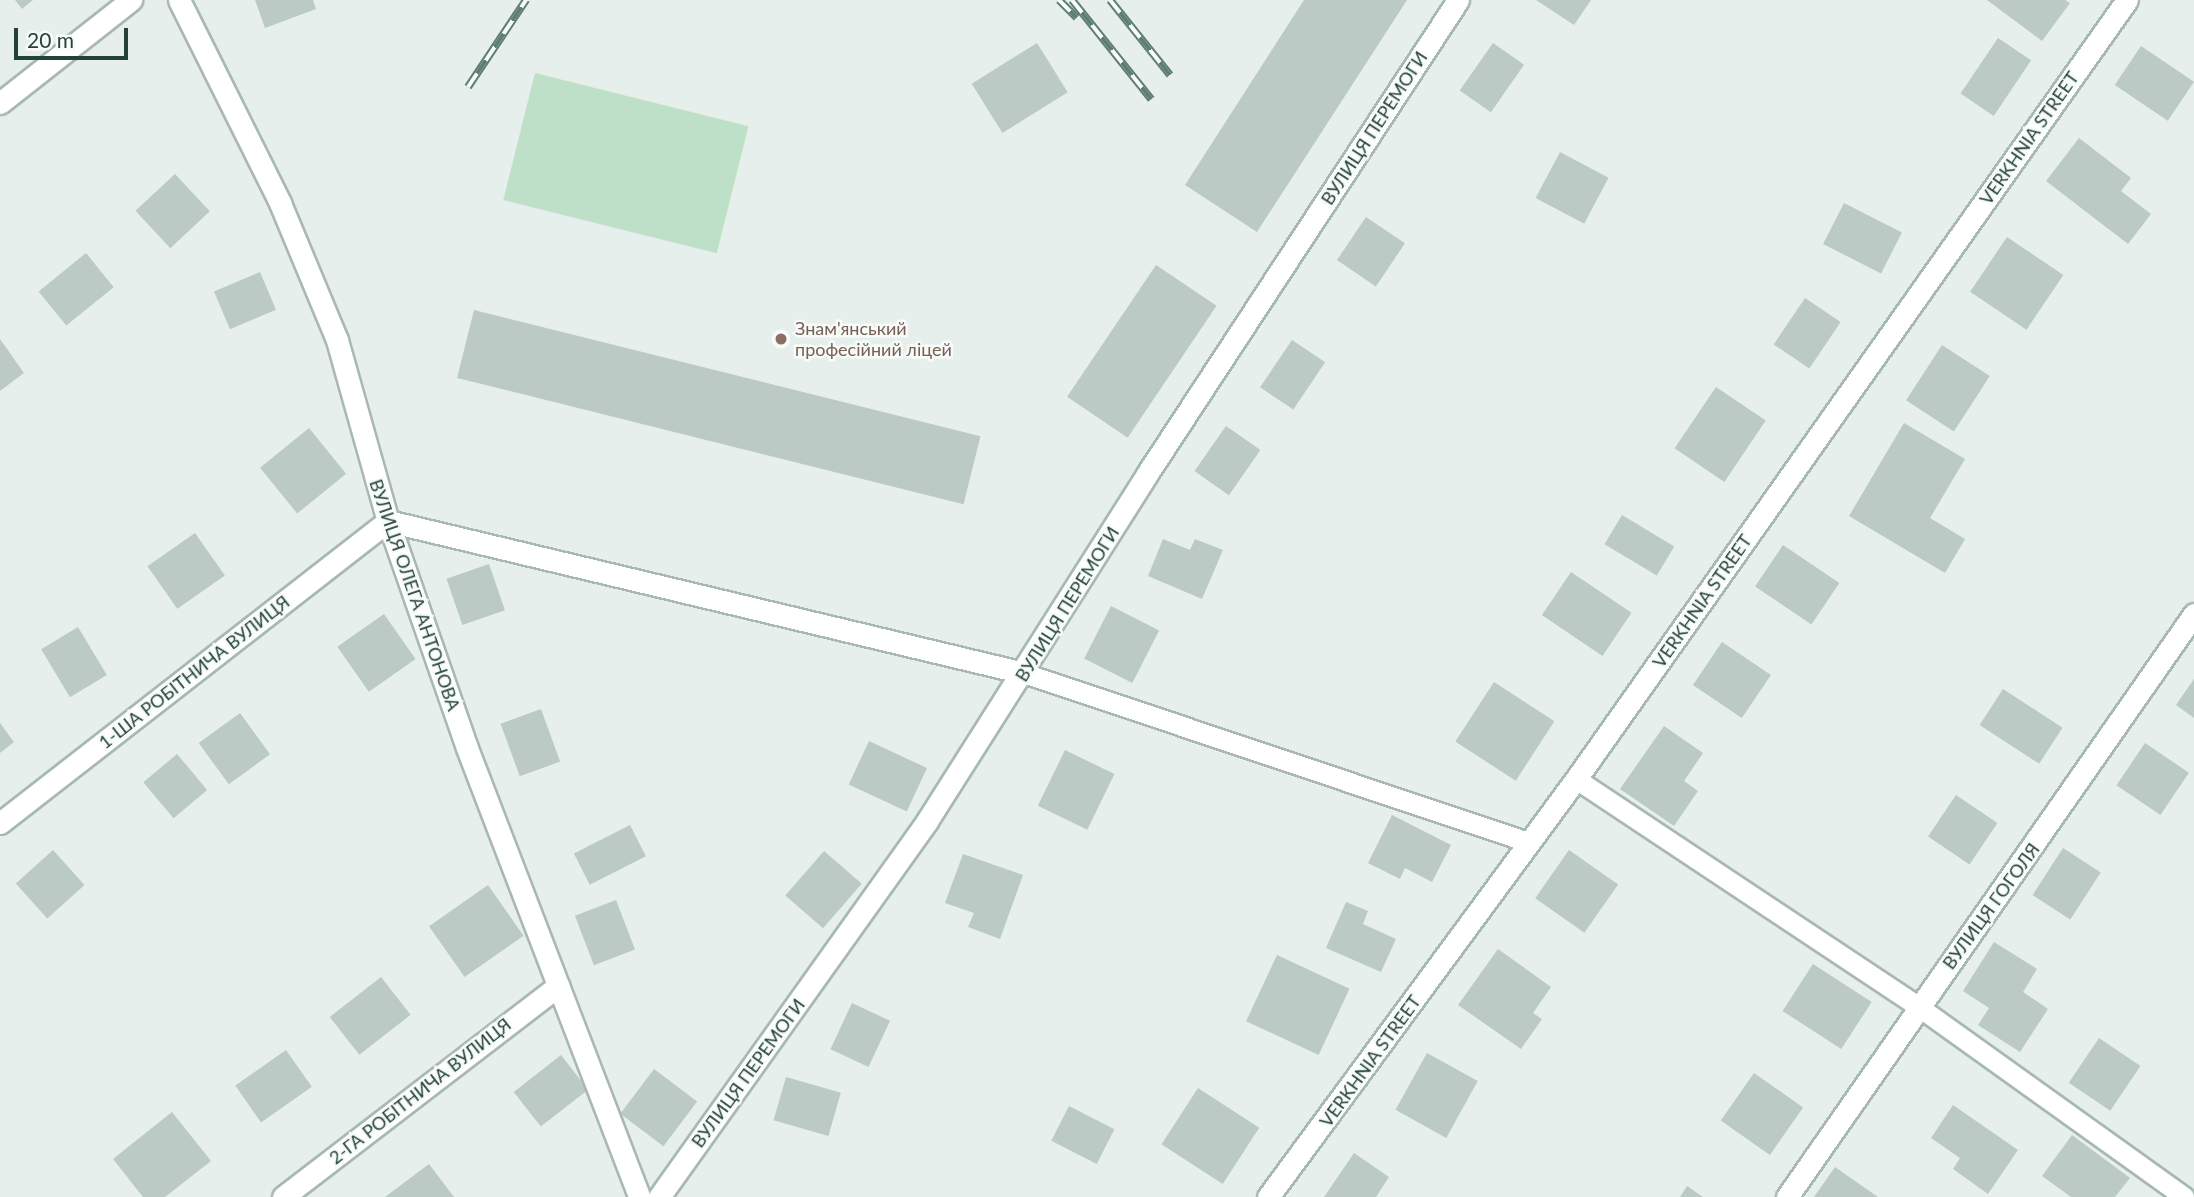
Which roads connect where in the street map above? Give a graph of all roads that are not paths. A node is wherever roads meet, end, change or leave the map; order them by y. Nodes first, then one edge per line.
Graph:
1 (131, 0) edge
2 (179, 0) edge
3 (1458, 0) edge
4 (2127, 0) edge
5 (0, 103) edge
6 (388, 522) junction
7 (2194, 614) edge
8 (1024, 673) junction
9 (1576, 779) junction
10 (0, 823) edge
11 (1528, 842) junction
12 (558, 986) junction
13 (1919, 1007) junction
14 (283, 1197) edge
15 (639, 1197) edge
16 (659, 1197) edge
17 (1268, 1197) edge
18 (1787, 1197) edge
19 (2184, 1197) edge

1 - 5 street
2 - 6 street, ВУЛИЦЯ ОЛЕГА АНТОНОВА
3 - 8 street, ВУЛИЦЯ ПЕРЕМОГИ
4 - 9 street, VERKHNIA STREET
6 - 8 street
6 - 10 street, 1-ША РОБІТНИЧА ВУЛИЦЯ
6 - 12 street, ВУЛИЦЯ ОЛЕГА АНТОНОВА
7 - 13 street, ВУЛИЦЯ ГОГОЛЯ
8 - 11 lane
8 - 16 street, ВУЛИЦЯ ПЕРЕМОГИ
9 - 11 street, VERKHNIA STREET
9 - 13 lane
11 - 17 street, VERKHNIA STREET
12 - 14 street, 2-ГА РОБІТНИЧА ВУЛИЦЯ
12 - 15 street, ВУЛИЦЯ ОЛЕГА АНТОНОВА
13 - 18 street, ВУЛИЦЯ ГОГОЛЯ
13 - 19 lane

